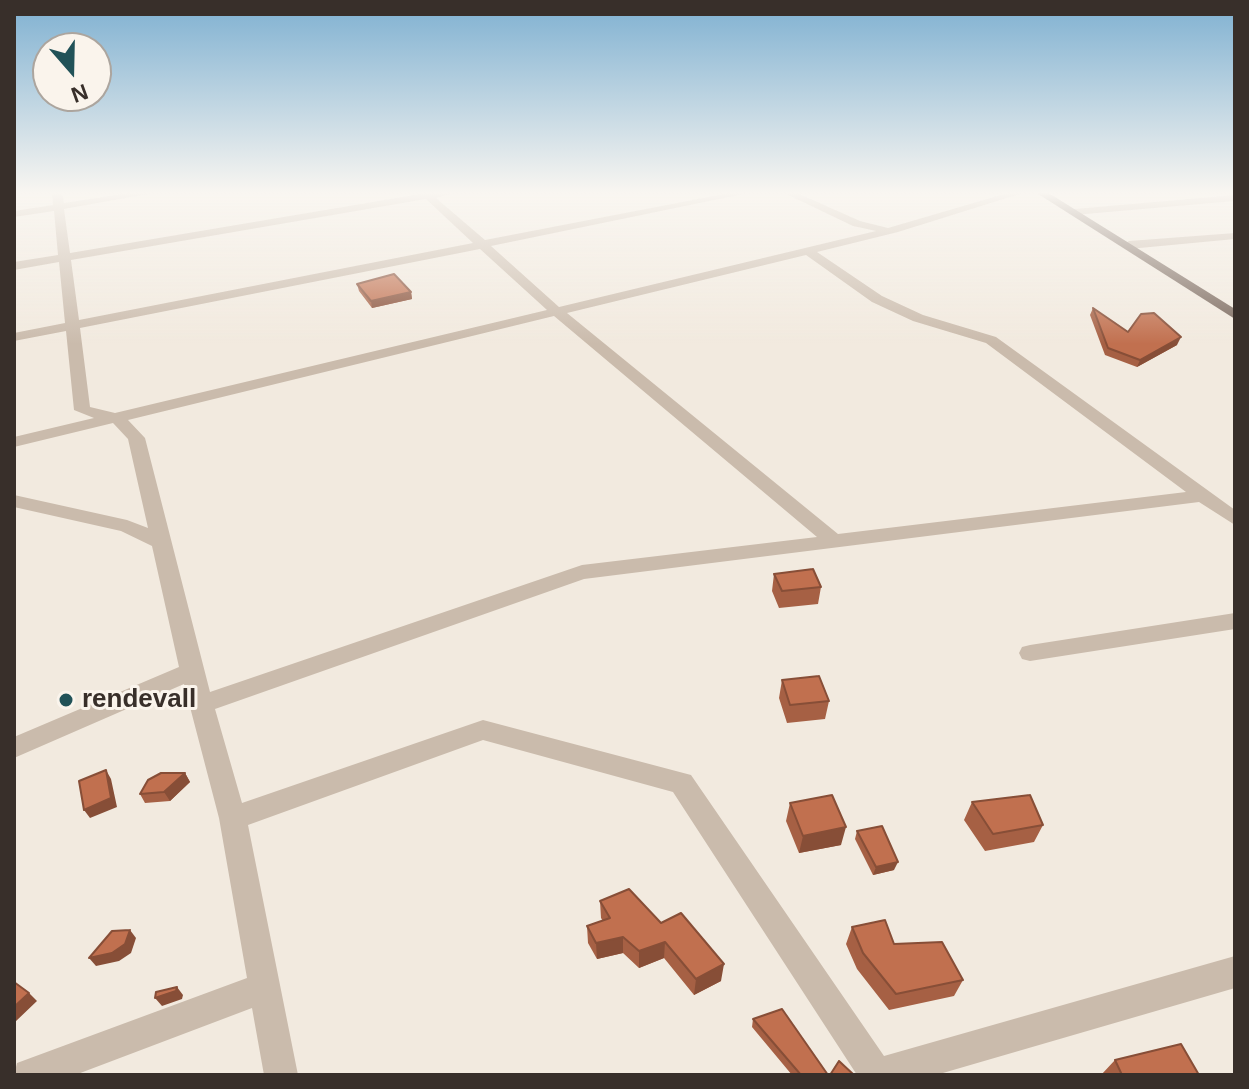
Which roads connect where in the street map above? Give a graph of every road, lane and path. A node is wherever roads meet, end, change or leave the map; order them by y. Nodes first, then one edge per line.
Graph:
1 (62, 243) edge
2 (150, 243) edge
3 (480, 243) joint
4 (841, 243) edge
5 (1125, 243) edge
6 (1155, 243) edge
7 (1129, 245) junction
8 (808, 251) junction
9 (64, 258) junction
10 (14, 266) edge
11 (555, 310) junction
12 (1235, 315) edge
13 (72, 325) junction
14 (14, 337) edge
15 (117, 418) junction
16 (14, 442) edge
17 (1203, 496) junction
18 (14, 501) edge
19 (1235, 519) edge
20 (834, 541) junction
21 (163, 543) junction
22 (1235, 621) edge
23 (1030, 653) dead end
24 (192, 671) junction
25 (202, 704) junction
26 (14, 748) edge
27 (233, 818) junction
28 (1235, 972) edge
29 (264, 988) junction
30 (29, 1075) edge
31 (281, 1075) edge
32 (877, 1075) edge

1 - 9 street
2 - 9 street
3 - 11 street
3 - 13 street
4 - 8 street
5 - 7 main road
6 - 7 street
7 - 12 main road
8 - 11 street
8 - 17 street
9 - 10 street
9 - 13 street
11 - 15 street
11 - 20 street
13 - 14 street
13 - 15 street
15 - 16 street
15 - 21 street
17 - 19 street
17 - 20 street
18 - 21 street
20 - 25 street
21 - 24 street
22 - 23 street
24 - 25 street
24 - 26 street
25 - 27 street
27 - 29 street
27 - 32 street
28 - 32 street
29 - 30 street
29 - 31 street

